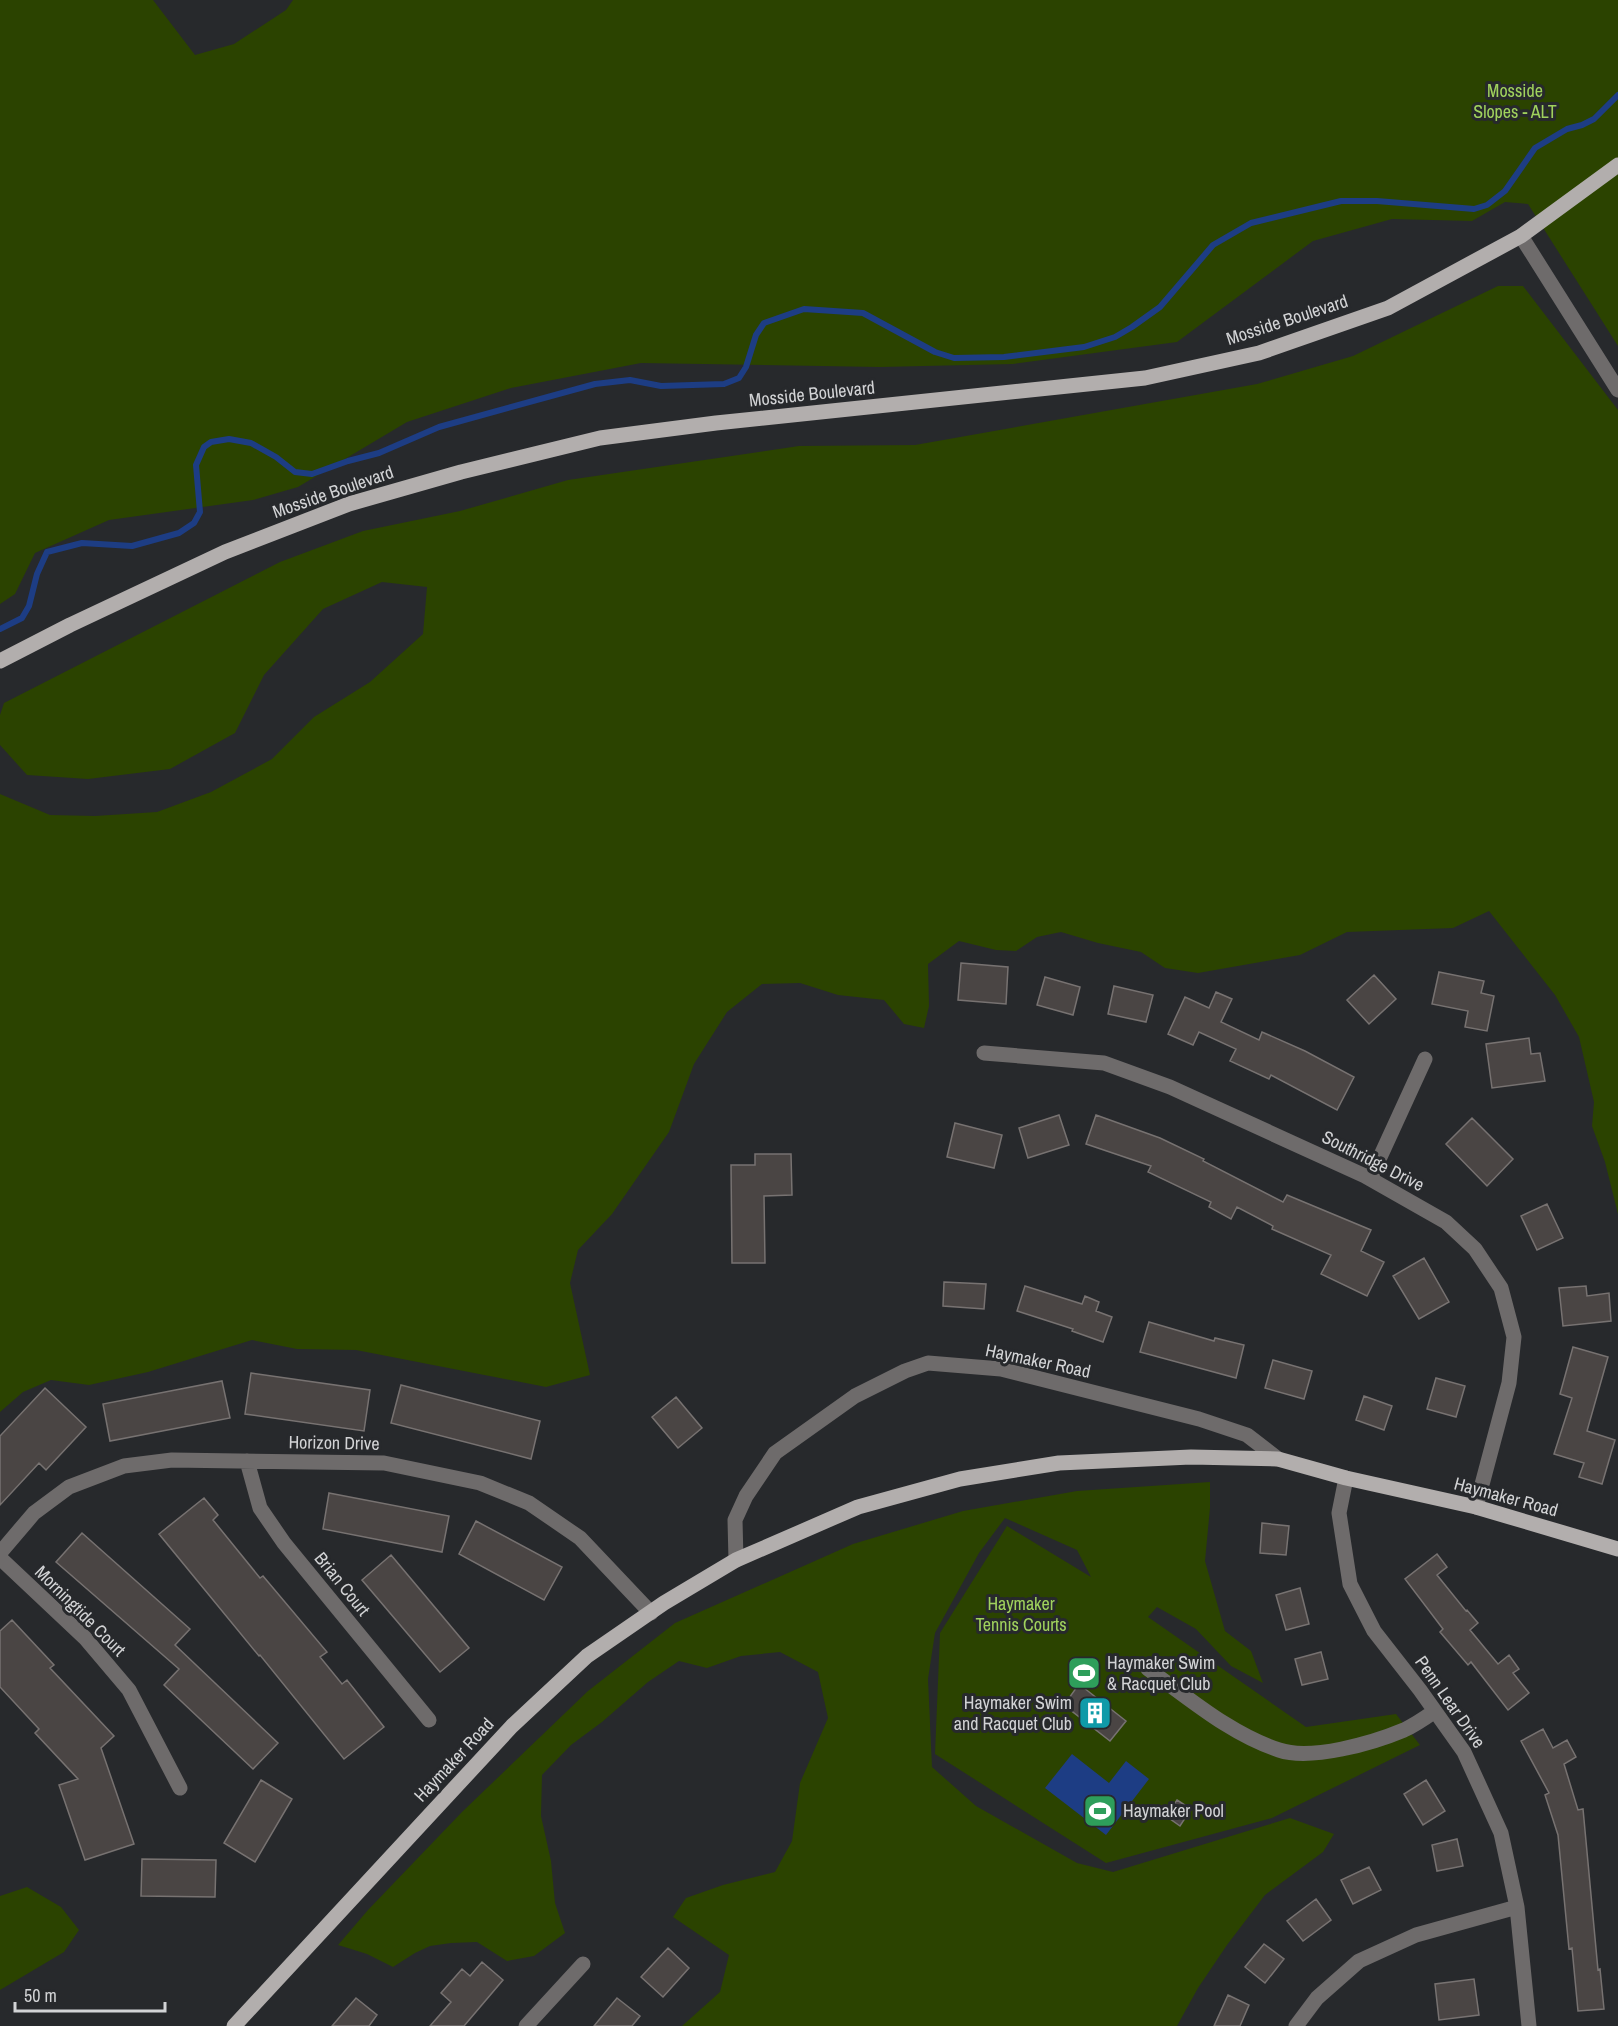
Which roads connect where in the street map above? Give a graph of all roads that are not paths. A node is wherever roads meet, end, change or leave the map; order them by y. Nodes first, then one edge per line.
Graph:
1 (1618, 165) edge
2 (1521, 236) junction
3 (1618, 390) edge
4 (0, 661) edge
5 (984, 1053) dead end
6 (1425, 1059) dead end
7 (1370, 1179) junction
8 (1278, 1459) junction
9 (247, 1461) junction
10 (1346, 1478) junction
11 (1476, 1507) junction
12 (1618, 1549) edge
13 (0, 1553) edge
14 (0, 1558) edge
15 (736, 1560) junction
16 (651, 1612) junction
17 (1148, 1669) dead end
18 (1435, 1712) junction
19 (429, 1720) dead end
20 (180, 1788) dead end
21 (1517, 1907) junction
22 (583, 1964) dead end
23 (234, 2026) edge
24 (526, 2026) edge
25 (1296, 2026) edge
26 (1529, 2026) edge

1 - 2 main road, Mosside Boulevard
2 - 3 street
2 - 4 main road, Mosside Boulevard
5 - 7 street, Southridge Drive
6 - 7 street
7 - 11 street, Southridge Drive
8 - 10 main road, Haymaker Road
8 - 15 main road, Haymaker Road
8 - 15 street, Haymaker Road
9 - 13 street, Horizon Drive
9 - 16 street, Horizon Drive
9 - 19 street, Brian Court
10 - 11 main road, Haymaker Road
10 - 18 street, Penn Lear Drive
11 - 12 main road, Haymaker Road
14 - 20 street, Morningtide Court
15 - 16 main road, Haymaker Road
16 - 23 main road, Haymaker Road
17 - 18 street
18 - 21 street, Penn Lear Drive
21 - 25 street
21 - 26 street, Penn Lear Drive
22 - 24 street

